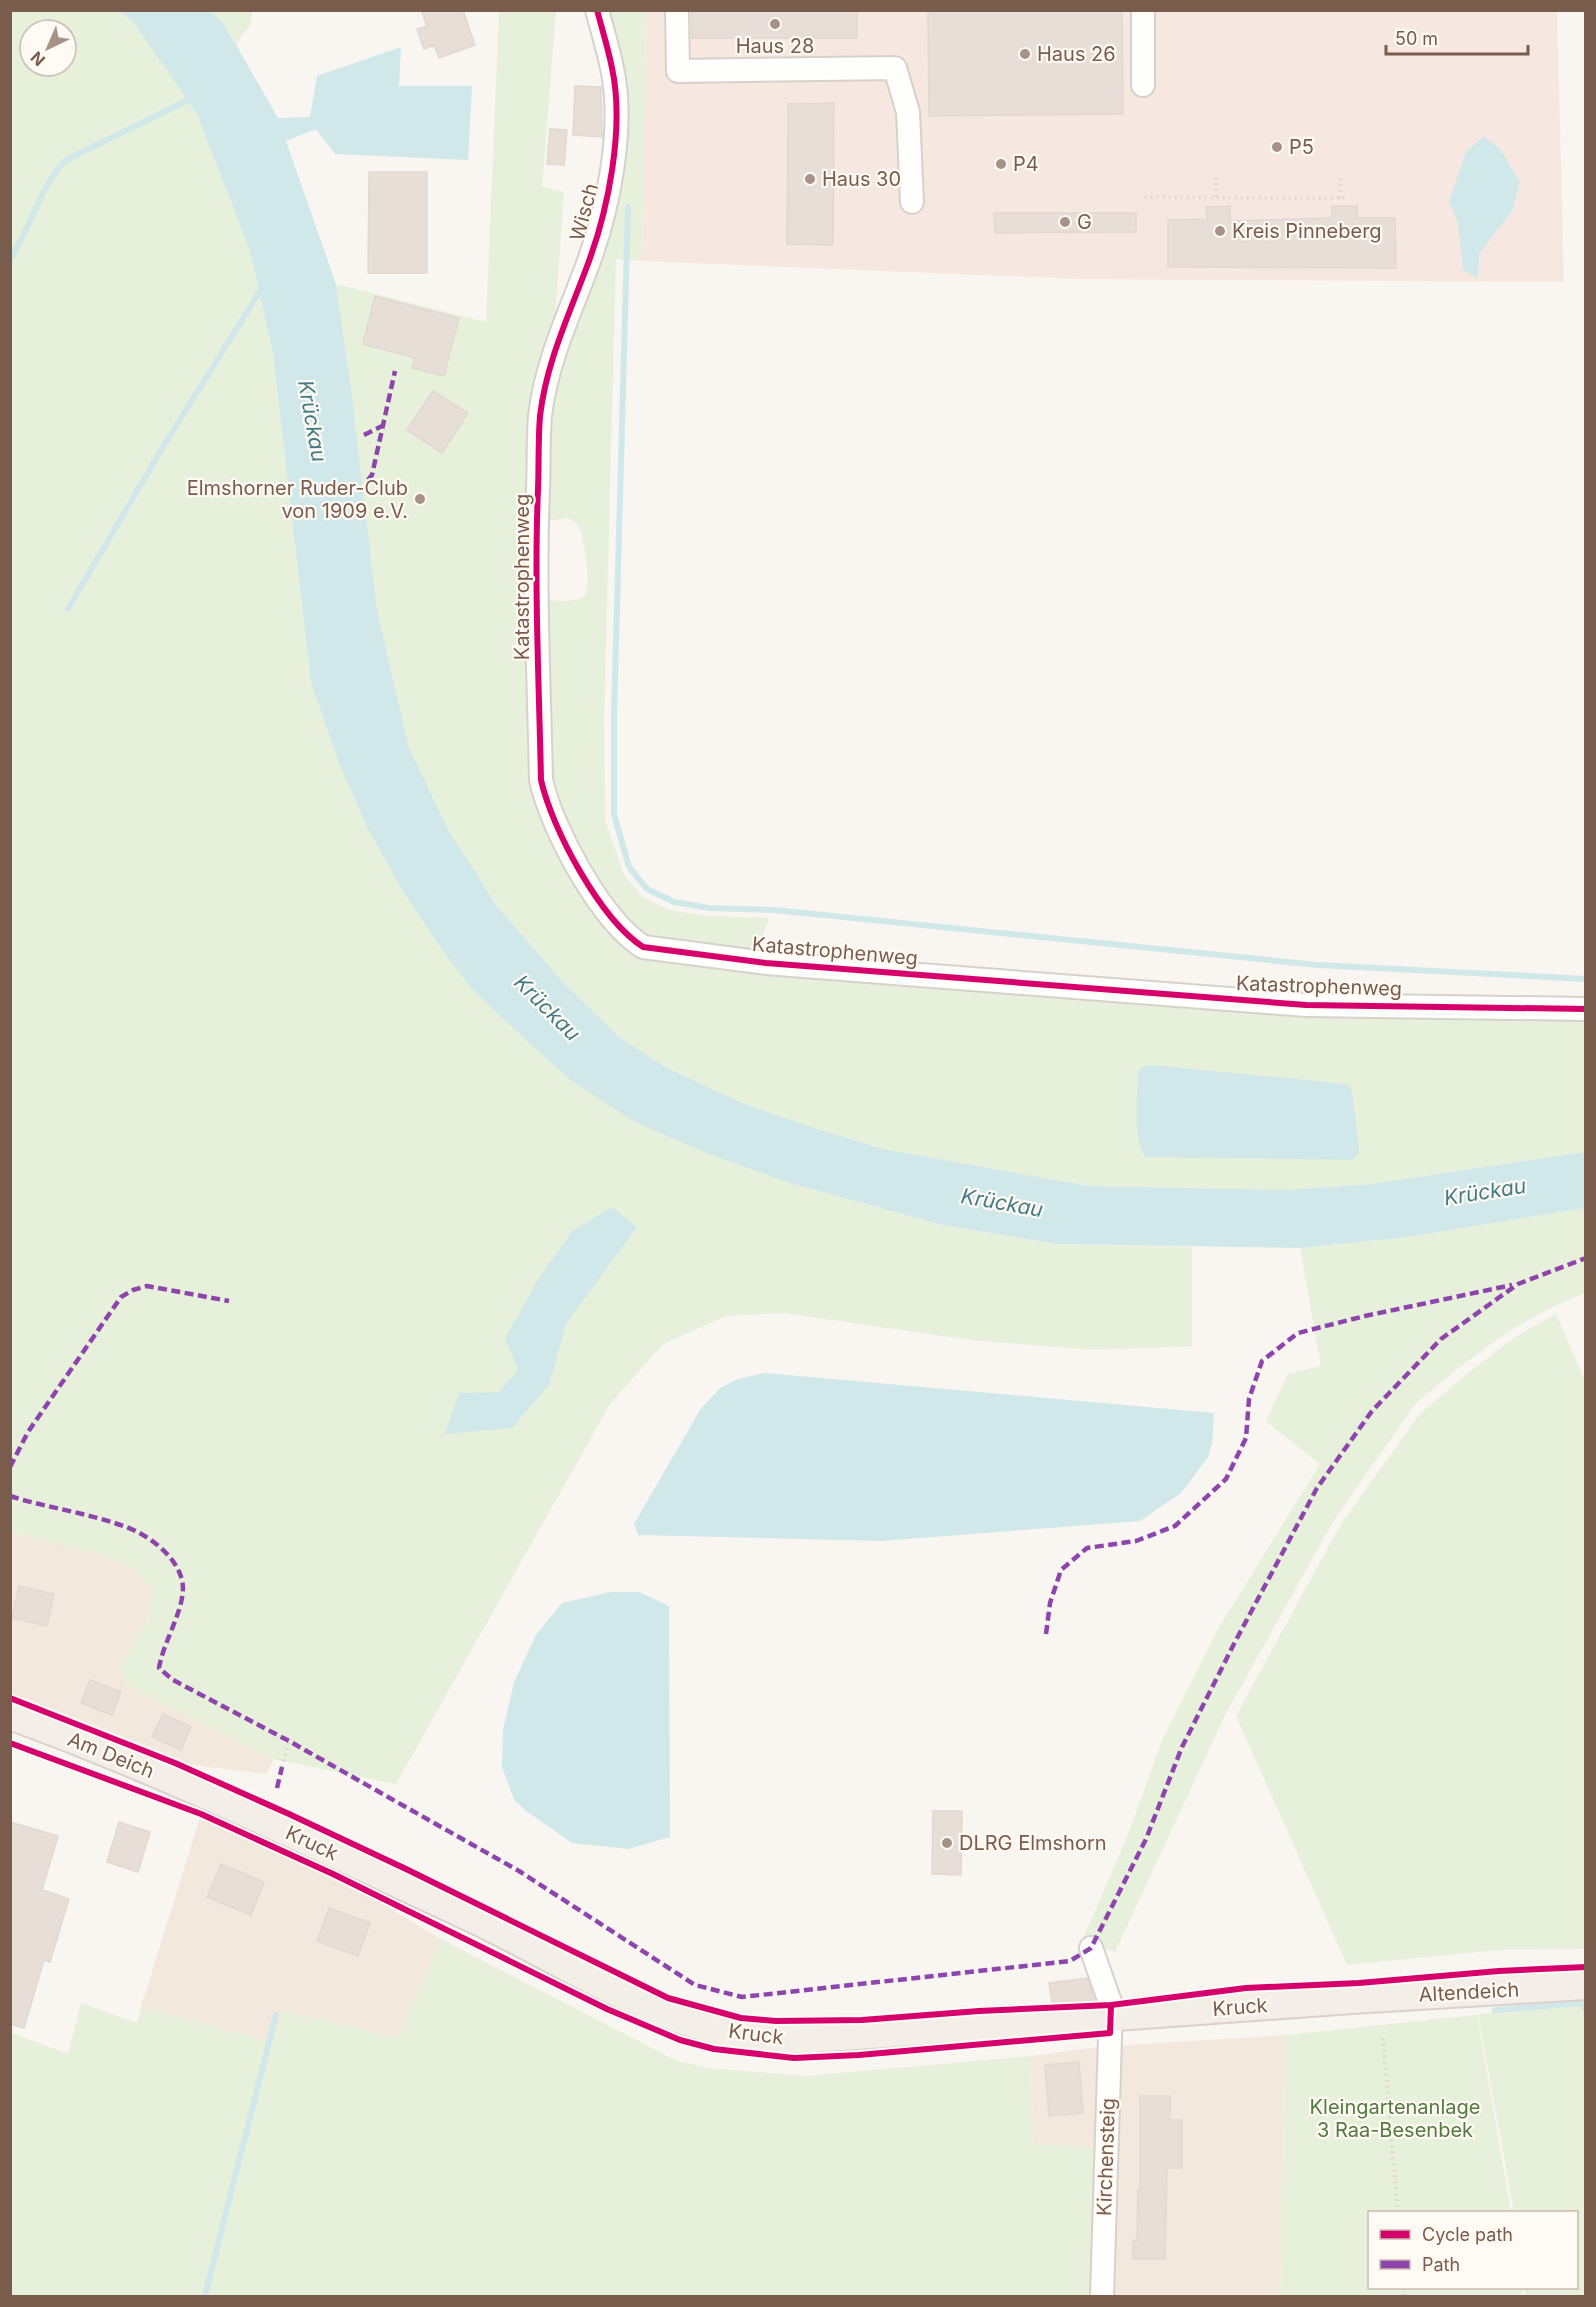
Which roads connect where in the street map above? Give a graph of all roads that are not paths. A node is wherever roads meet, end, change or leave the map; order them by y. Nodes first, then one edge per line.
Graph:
1 (597, 10) edge
2 (677, 10) edge
3 (1143, 10) edge
4 (1143, 85) dead end
5 (912, 202) dead end
6 (540, 417) joint
7 (1586, 1009) edge
8 (10, 1715) edge
9 (211, 1795) joint
10 (1091, 1948) dead end
11 (1586, 1985) edge
12 (1352, 1999) joint
13 (1110, 2018) junction
14 (1102, 2296) edge

1 - 6 street, Wisch
2 - 5 street
3 - 4 street
6 - 7 street, Katastrophenweg
8 - 9 main road, Am Deich
9 - 13 main road, Kruck
10 - 13 street, Kirchensteig
11 - 12 main road, Altendeich
12 - 13 main road, Kruck
13 - 14 street, Kirchensteig

